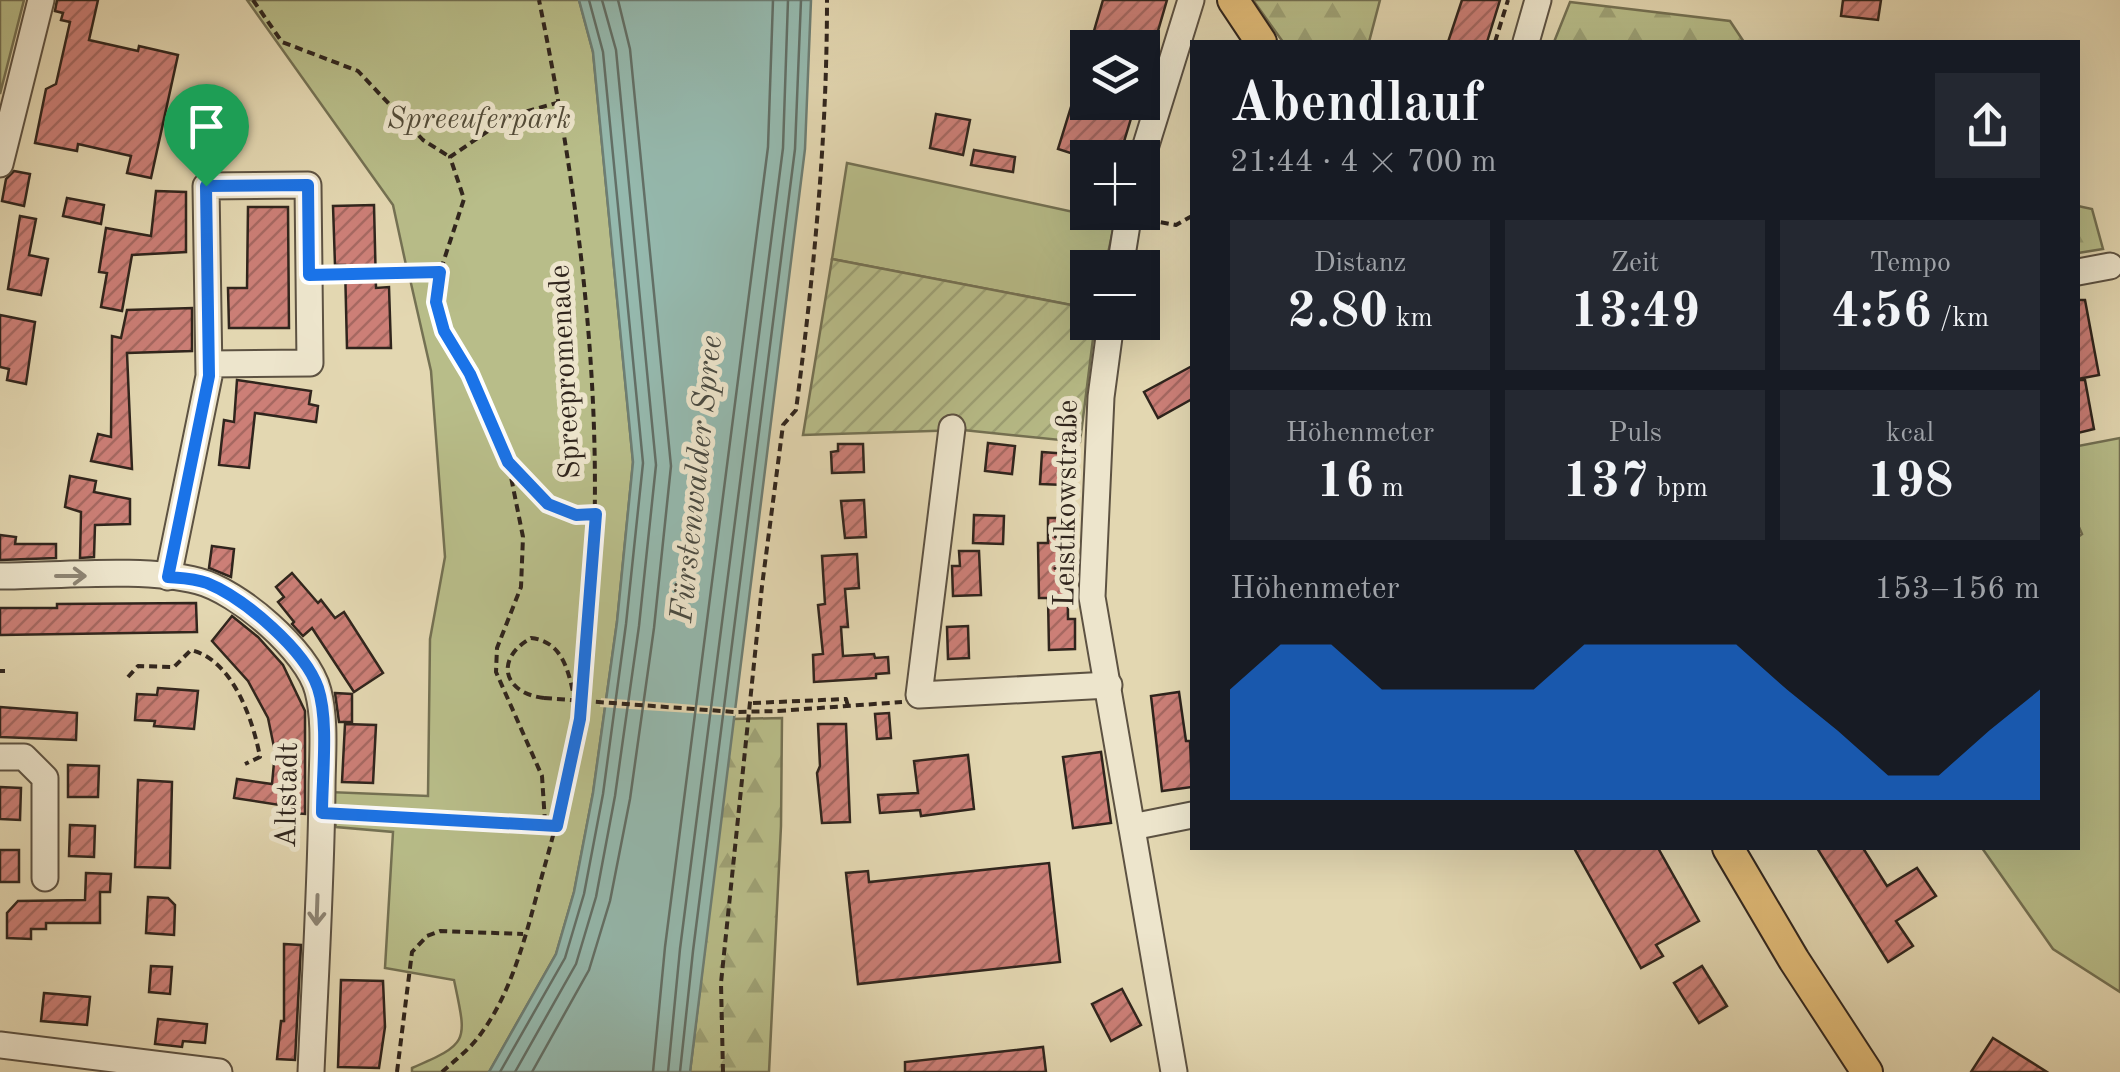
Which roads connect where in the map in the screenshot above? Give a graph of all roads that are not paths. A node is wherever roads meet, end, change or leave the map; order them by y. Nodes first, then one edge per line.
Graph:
1 (41, 0) edge
2 (1190, 0) edge
3 (1234, 0) edge
4 (1538, 0) edge
5 (1260, 40) edge
6 (1527, 40) edge
7 (1147, 140) edge
8 (0, 164) edge
9 (2110, 266) dead end
10 (2080, 272) edge
11 (1109, 340) edge
12 (209, 364) junction
13 (952, 428) dead end
14 (0, 576) edge
15 (168, 577) junction
16 (1109, 685) junction
17 (0, 757) edge
18 (1190, 815) edge
19 (1132, 827) junction
20 (1729, 850) edge
21 (45, 878) dead end
22 (0, 1045) edge
23 (219, 1072) edge
24 (311, 1072) edge
25 (1174, 1072) edge
26 (1866, 1072) edge

1 - 8 street
2 - 7 street
3 - 5 main road
4 - 6 street
9 - 10 street
11 - 16 street, Leistikowstraße
12 - 12 street
12 - 15 street
13 - 16 street
14 -> 15 street
15 -> 24 street, Altstadt
16 - 19 street, Leistikowstraße
17 - 21 street
18 - 19 street
19 - 25 street, Leistikowstraße
20 - 26 main road
22 - 23 street

